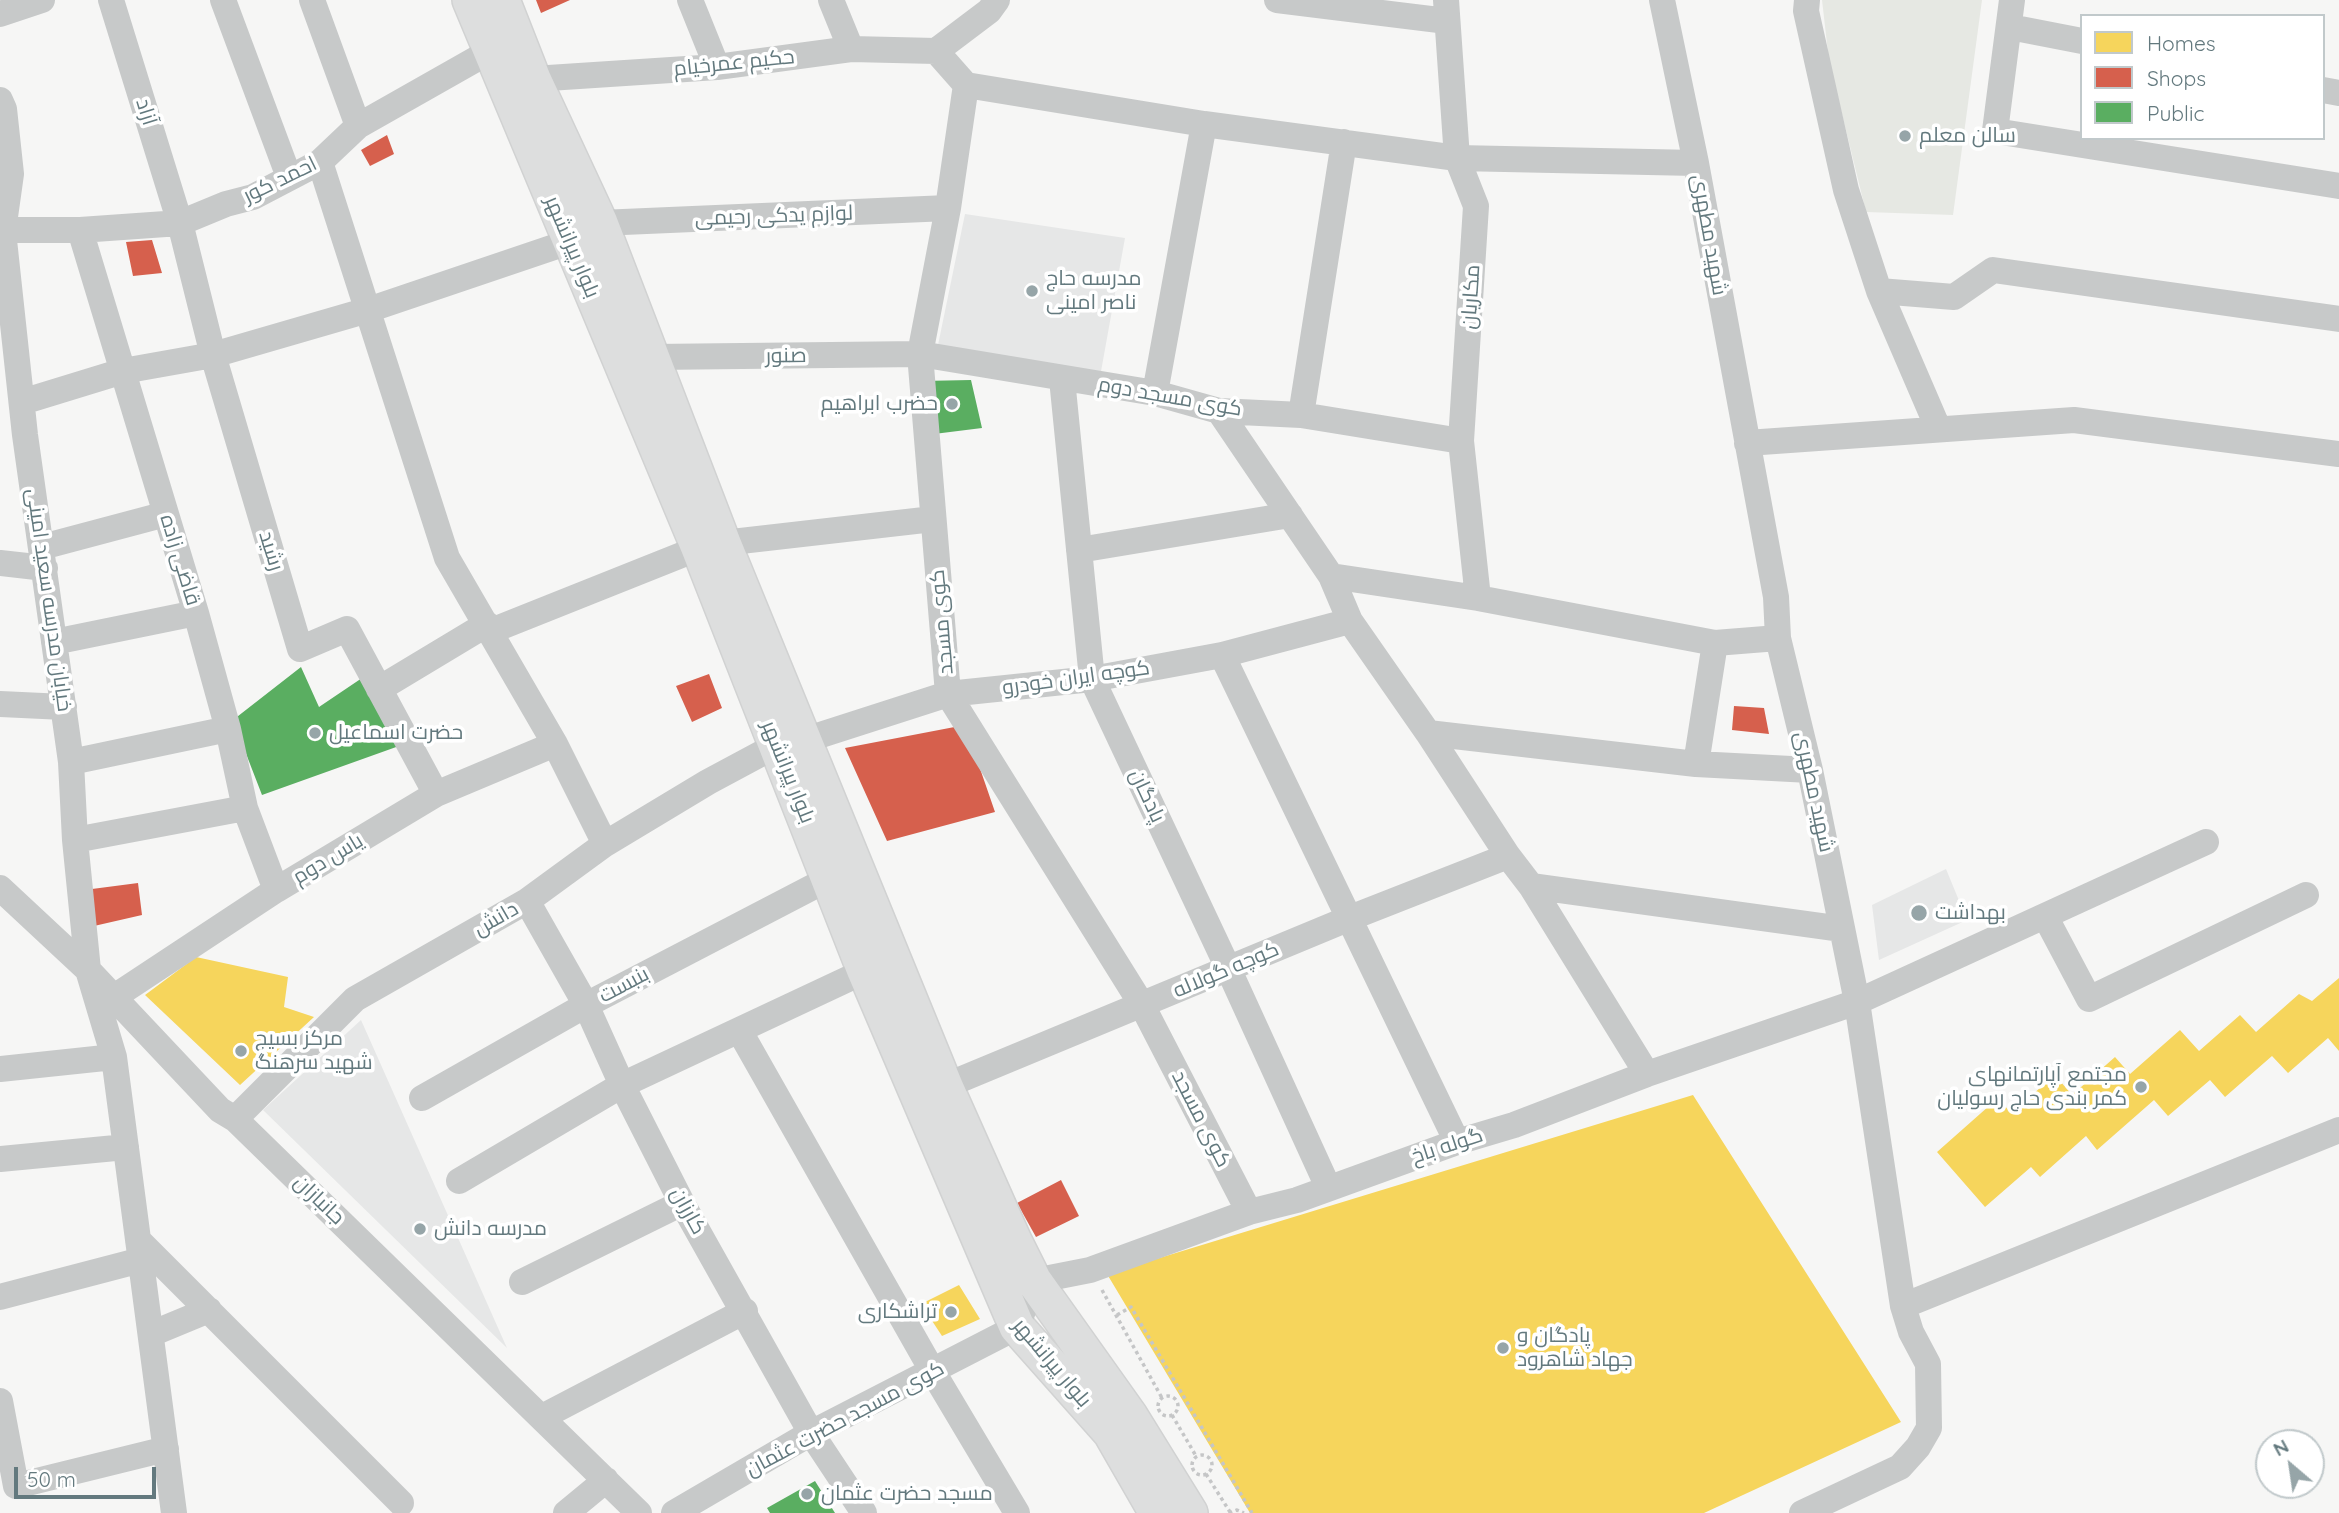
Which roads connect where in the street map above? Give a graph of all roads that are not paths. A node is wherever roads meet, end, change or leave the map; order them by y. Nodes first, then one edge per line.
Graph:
1 (42, 0) edge
2 (111, 0) edge
3 (223, 0) edge
4 (312, 0) edge
5 (470, 0) edge
6 (502, 0) edge
7 (690, 0) edge
8 (831, 0) edge
9 (1277, 0) edge
10 (1662, 0) edge
11 (1807, 0) edge
12 (2012, 0) edge
13 (989, 4) edge
14 (1447, 10) edge
15 (0, 14) edge
16 (2010, 27) junction
17 (2080, 41) edge
18 (503, 44) junction
19 (851, 49) junction
20 (936, 51) junction
21 (716, 67) junction
22 (533, 79) junction
23 (966, 85) junction
24 (0, 100) edge
25 (1204, 124) junction
26 (358, 126) junction
27 (1344, 142) junction
28 (1457, 158) junction
29 (320, 162) junction
30 (1696, 163) junction
31 (289, 177) junction
32 (2339, 186) edge
33 (948, 208) junction
34 (180, 223) junction
35 (600, 223) junction
36 (2, 230) edge
37 (80, 230) junction
38 (569, 242) junction
39 (1879, 291) junction
40 (368, 310) junction
41 (2339, 319) edge
42 (920, 354) junction
43 (213, 355) junction
44 (653, 357) junction
45 (123, 371) junction
46 (1062, 379) junction
47 (1155, 393) junction
48 (22, 402) junction
49 (1219, 411) junction
50 (1301, 415) junction
51 (1938, 428) junction
52 (13, 433) edge
53 (1461, 441) junction
54 (1747, 443) junction
55 (2339, 454) edge
56 (166, 514) junction
57 (1290, 515) junction
58 (933, 519) junction
59 (711, 545) junction
60 (1079, 550) junction
61 (43, 557) junction
62 (0, 563) edge
63 (1331, 576) junction
64 (1478, 598) junction
65 (196, 613) junction
66 (1350, 621) junction
67 (489, 628) junction
68 (1778, 638) junction
69 (54, 642) junction
70 (1716, 643) junction
71 (1222, 655) junction
72 (1092, 678) junction
73 (379, 689) junction
74 (948, 694) junction
75 (0, 705) edge
76 (64, 707) junction
77 (228, 729) junction
78 (1428, 733) junction
79 (791, 743) junction
80 (555, 744) junction
81 (71, 762) junction
82 (1696, 764) junction
83 (1810, 770) junction
84 (436, 794) junction
85 (245, 808) junction
86 (75, 840) junction
87 (2206, 842) dead end
88 (605, 844) junction
89 (1508, 856) junction
90 (830, 878) junction
91 (1531, 886) junction
92 (0, 888) edge
93 (276, 890) junction
94 (2306, 895) dead end
95 (527, 901) junction
96 (2045, 916) junction
97 (1350, 918) junction
98 (1842, 929) junction
99 (1228, 968) junction
100 (88, 970) junction
101 (865, 971) junction
102 (114, 998) junction
103 (1857, 1002) junction
104 (586, 1005) junction
105 (1142, 1005) junction
106 (739, 1030) junction
107 (114, 1058) junction
108 (0, 1069) edge
109 (1647, 1074) junction
110 (622, 1085) junction
111 (944, 1087) junction
112 (422, 1098) dead end
113 (235, 1119) junction
114 (2339, 1130) edge
115 (1457, 1142) junction
116 (126, 1147) junction
117 (0, 1159) edge
118 (459, 1181) dead end
119 (1328, 1187) junction
120 (682, 1203) junction
121 (1249, 1212) junction
122 (139, 1250) junction
123 (1034, 1281) junction
124 (522, 1282) dead end
125 (0, 1297) edge
126 (1903, 1306) junction
127 (209, 1310) junction
128 (744, 1311) junction
129 (1017, 1327) junction
130 (150, 1334) junction
131 (933, 1372) junction
132 (0, 1401) edge
133 (542, 1417) junction
134 (811, 1433) junction
135 (166, 1449) junction
136 (606, 1480) junction
137 (8, 1488) edge
138 (401, 1503) dead end
139 (174, 1513) edge
140 (566, 1513) edge
141 (639, 1513) edge
142 (674, 1513) edge
143 (864, 1513) edge
144 (1017, 1513) edge
145 (1157, 1513) edge
146 (1190, 1513) edge
147 (1802, 1513) edge

1 - 15 street
2 - 34 street, آزاد
3 - 31 street
4 - 26 street
5 - 18 main road, بلوار پیرانشهر
6 - 18 main road, بلوار پیرانشهر
7 - 21 street
8 - 19 street
9 - 14 street
10 - 30 street, شهید مطهری
11 - 39 street
12 - 16 street
13 - 20 street
14 - 28 street, مکاریان
16 - 17 street
16 - 32 street
18 - 22 main road, بلوار پیرانشهر
18 - 26 street, احمد کور
18 - 38 main road, بلوار پیرانشهر
19 - 20 street, حکیم عمرخیام
19 - 21 street, حکیم عمرخیام
20 - 23 street
21 - 22 street, حکیم عمرخیام
22 - 35 main road, بلوار پیرانشهر
23 - 25 street
23 - 33 street, کوی مسجد
24 - 36 street, خیابان مدرسه سعید امینی
25 - 27 street
25 - 47 street
26 - 29 street, احمد کور
27 - 28 street
27 - 50 street
28 - 30 street
28 - 53 street, مکاریان
29 - 31 street, احمد کور
29 - 40 street
30 - 54 street, شهید مطهری
31 - 34 street, احمد کور
33 - 35 street, لوازم یدکی رحیمی
33 - 42 street, کوی مسجد
34 - 37 street, احمد کور
34 - 43 street, رشید
35 - 44 main road, بلوار پیرانشهر
36 - 37 street, احمد کور
36 - 48 street, خیابان مدرسه سعید امینی
37 - 45 street, قاضی زاده
38 - 40 street
38 - 59 main road, بلوار پیرانشهر
39 - 41 street
39 - 51 street
40 - 43 street
40 - 67 street
42 - 44 street, صنور
42 - 46 street, کوی مسجد دوم
42 - 58 street, کوی مسجد
43 - 45 street
43 - 73 street, رشید
44 - 59 main road, بلوار پیرانشهر
45 - 48 street
45 - 56 street, قاضی زاده
46 - 47 street, کوی مسجد دوم
46 - 60 street, پادگان
47 - 49 street, کوی مسجد دوم
48 - 52 street, خیابان مدرسه سعید امینی
49 - 50 street, کوی مسجد دوم
49 - 57 street
50 - 53 street, کوی مسجد دوم
51 - 54 street
51 - 55 street
52 - 61 street, خیابان مدرسه سعید امینی
53 - 64 street, مکاریان
54 - 68 street, شهید مطهری
56 - 61 street
56 - 65 street, قاضی زاده
57 - 60 street
57 - 63 street
58 - 59 street
58 - 74 street, کوی مسجد
59 - 67 street
59 - 79 main road, بلوار پیرانشهر
60 - 72 street, پادگان
61 - 62 street
61 - 69 street, خیابان مدرسه سعید امینی
63 - 64 street
63 - 66 street
64 - 70 street
65 - 69 street
65 - 77 street, قاضی زاده
66 - 71 street, کوچه ایران خودرو
66 - 78 street
67 - 73 street
67 - 80 street
68 - 70 street
68 - 83 street, شهید مطهری
69 - 76 street, خیابان مدرسه سعید امینی
70 - 82 street
71 - 72 street, کوچه ایران خودرو
71 - 97 street
72 - 74 street, کوچه ایران خودرو
72 - 99 street, پادگان
73 - 84 street, رشید
74 - 79 street, کوچه ایران خودرو
74 - 105 street, کوی مسجد
75 - 76 street
76 - 81 street, خیابان مدرسه سعید امینی
77 - 81 street
77 - 85 street, قاضی زاده
78 - 82 street
78 - 89 street
79 - 88 street, دانش
79 - 90 main road, بلوار پیرانشهر
79 - 111 main road, بلوار پیرانشهر
80 - 84 street, یاس دوم
80 - 88 street
81 - 86 street, خیابان مدرسه سعید امینی
82 - 83 street
83 - 98 street, شهید مطهری
84 - 93 street, یاس دوم
85 - 86 street
85 - 93 street, قاضی زاده
86 - 100 street, خیابان مدرسه سعید امینی
87 - 96 street, گوله باخ
88 - 95 street, دانش
89 - 91 street
89 - 97 street, کوچه گولاله
90 - 101 main road, بلوار پیرانشهر
90 - 104 street, بنبست
91 - 98 street
91 - 109 street
92 - 100 street, جانبازان
93 - 102 street, یاس دوم
94 - 96 street
95 - 104 street, کارزان
95 - 113 street, دانش
96 - 103 street, گوله باخ
97 - 99 street, کوچه گولاله
97 - 115 street
98 - 103 street, شهید مطهری
99 - 105 street, کوچه گولاله
99 - 119 street, پادگان
100 - 102 street, جانبازان
100 - 107 street, خیابان مدرسه سعید امینی
101 - 106 street
101 - 129 main road, بلوار پیرانشهر
102 - 113 street, جانبازان
103 - 109 street, گوله باخ
103 - 126 street, شهید مطهری
104 - 110 street, کارزان
104 - 112 street, بنبست
105 - 111 street, کوچه گولاله
105 - 121 street, کوی مسجد
106 - 110 street
106 - 131 street
107 - 108 street
107 - 116 street, خیابان مدرسه سعید امینی
109 - 115 street, گوله باخ
110 - 118 street
110 - 120 street, کارزان
111 - 123 main road, بلوار پیرانشهر
113 - 133 street, جانبازان
114 - 126 street
115 - 119 street, گوله باخ
116 - 117 street
116 - 122 street, خیابان مدرسه سعید امینی
119 - 121 street, گوله باخ
120 - 124 street
120 - 128 street, کارزان
121 - 123 street, گوله باخ
122 - 125 street
122 - 127 street
122 - 130 street, خیابان مدرسه سعید امینی
123 - 129 street
123 - 146 main road, بلوار پیرانشهر
126 - 147 street, شهید مطهری
127 - 130 street
127 - 138 street
128 - 133 street
128 - 134 street, کارزان
129 - 131 street, کوی مسجد حضرت عثمان
129 - 145 main road, بلوار پیرانشهر
130 - 135 street, خیابان مدرسه سعید امینی
131 - 134 street, کوی مسجد حضرت عثمان
131 - 144 street
132 - 137 street
133 - 136 street, جانبازان
134 - 142 street, کوی مسجد حضرت عثمان
134 - 143 street, کارزان
135 - 137 street
135 - 139 street, خیابان مدرسه سعید امینی
136 - 140 street
136 - 141 street, جانبازان

